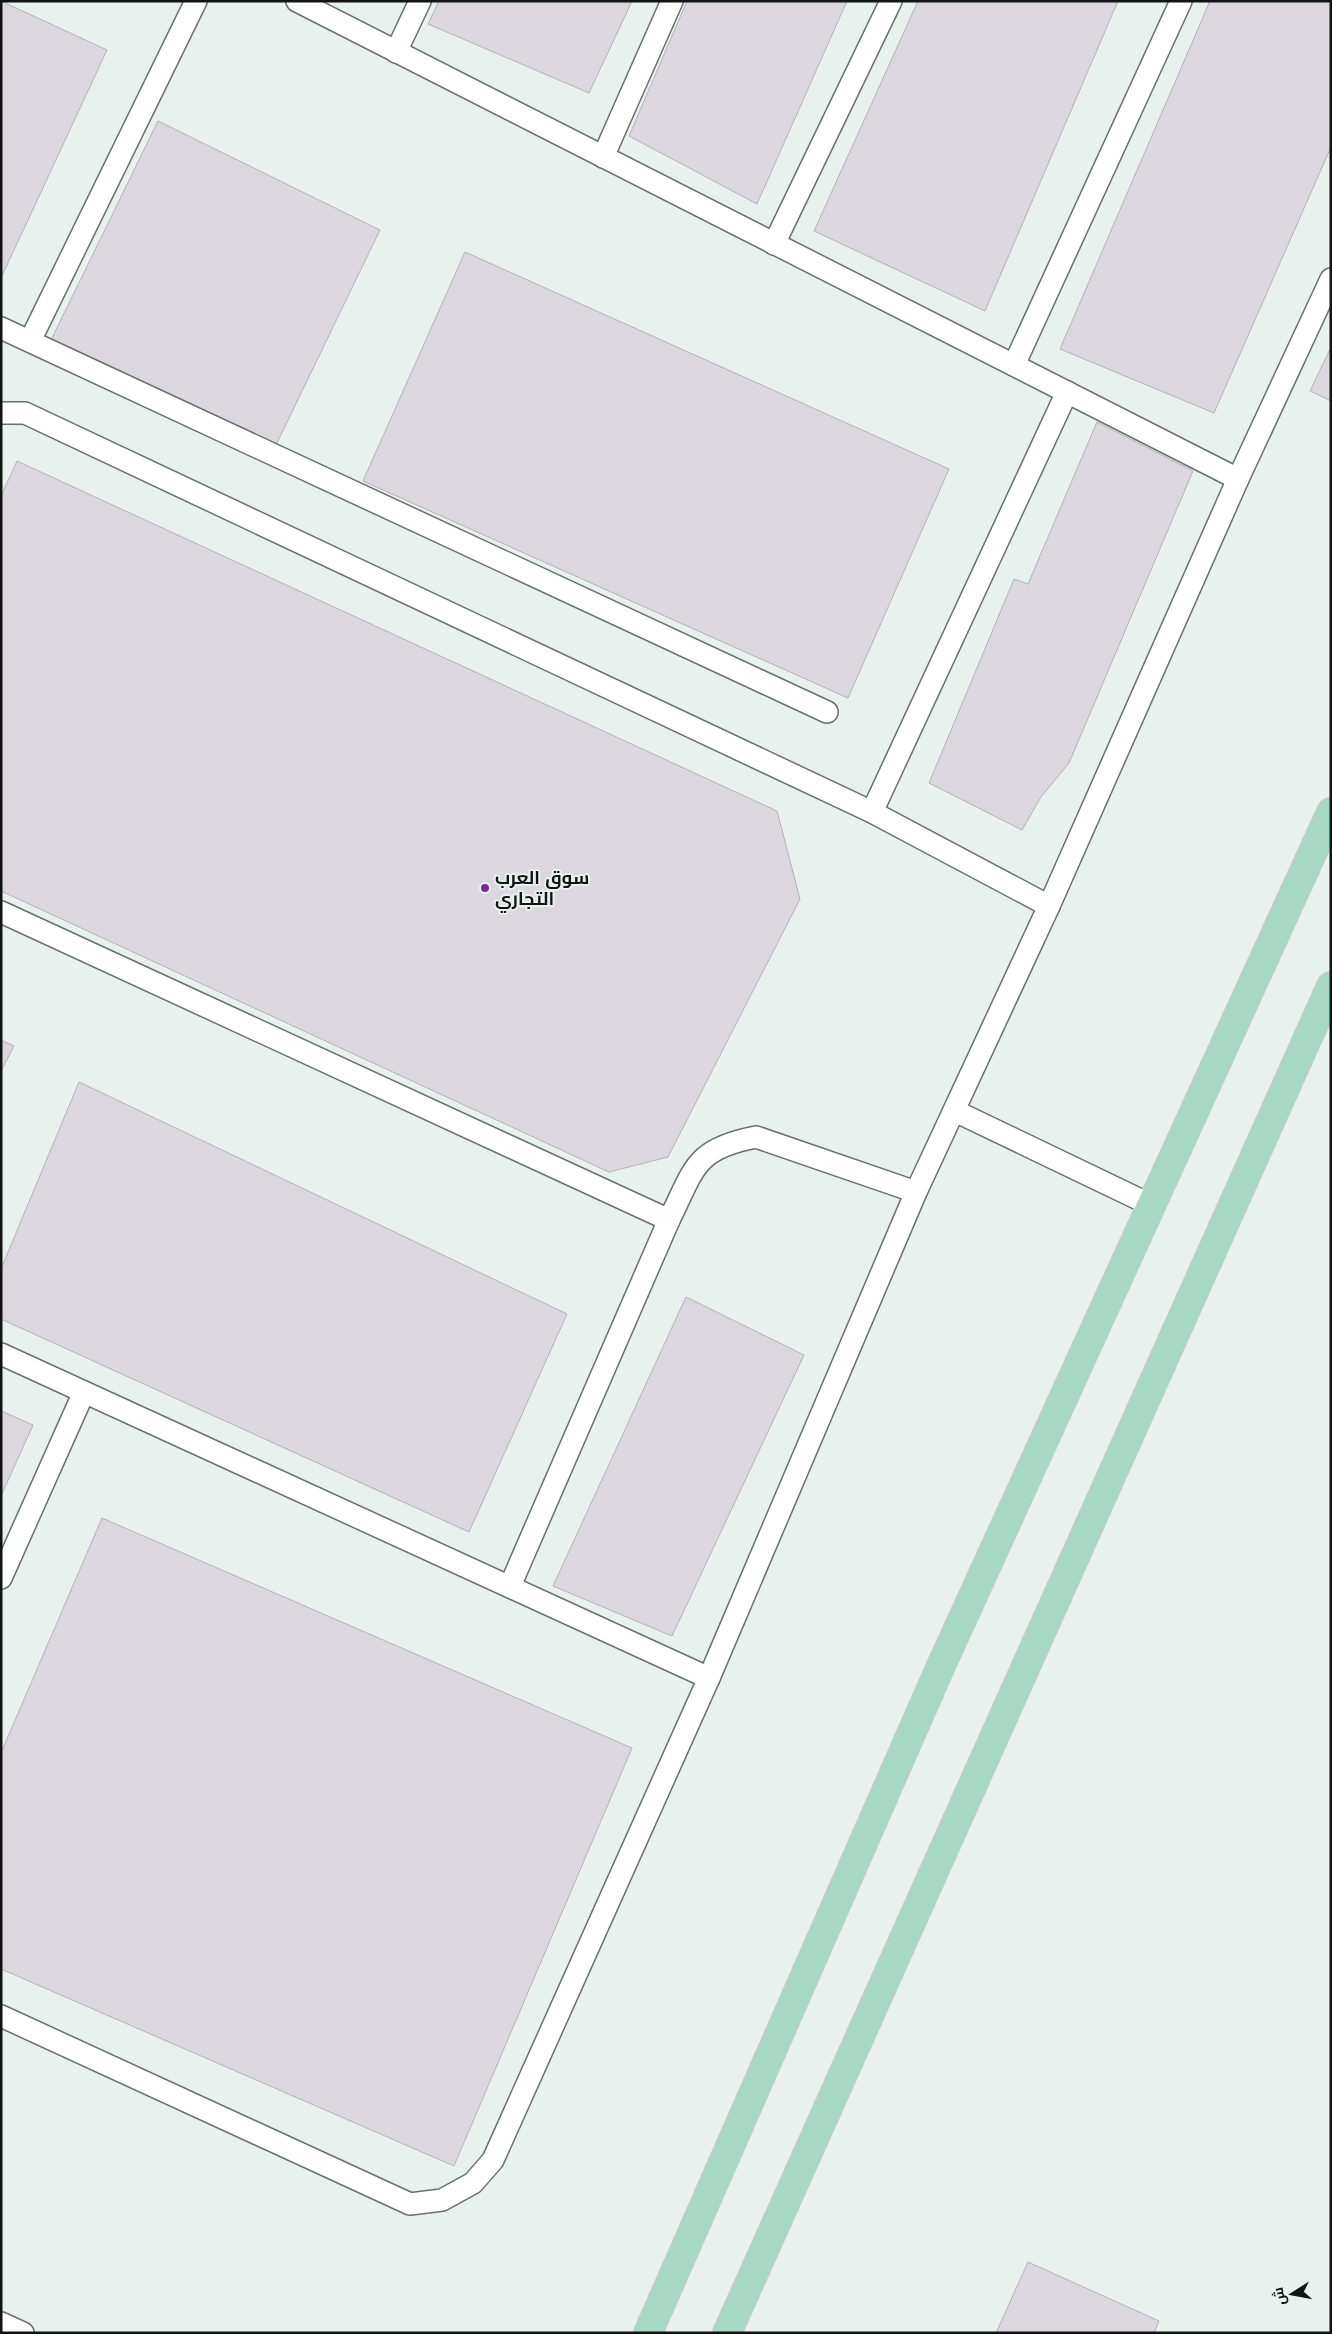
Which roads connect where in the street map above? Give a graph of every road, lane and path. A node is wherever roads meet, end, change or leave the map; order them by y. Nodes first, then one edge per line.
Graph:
1 (196, 1) edge
2 (297, 1) edge
3 (420, 1) edge
4 (672, 1) edge
5 (890, 1) edge
6 (1181, 1) edge
7 (396, 52) junction
8 (603, 157) junction
9 (774, 244) junction
10 (1331, 279) edge
11 (1, 328) edge
12 (30, 341) junction
13 (1014, 365) junction
14 (1067, 392) junction
15 (1, 413) edge
16 (1238, 479) junction
17 (827, 712) dead end
18 (872, 812) junction
19 (1331, 812) edge
20 (1049, 906) junction
21 (1, 912) edge
22 (1331, 986) edge
23 (955, 1111) junction
24 (916, 1192) junction
25 (1153, 1206) junction
26 (669, 1220) junction
27 (1, 1354) edge
28 (84, 1392) junction
29 (1, 1578) edge
30 (510, 1586) junction
31 (709, 1678) junction
32 (1, 2016) edge
33 (1, 2323) edge
34 (23, 2333) edge
35 (648, 2333) edge
36 (727, 2333) edge

1 - 12 lane
2 - 7 lane
3 - 7 lane
4 - 8 lane
5 - 9 lane
6 - 13 lane
7 - 8 lane
8 - 9 lane
9 - 13 lane
10 - 16 lane
11 - 12 lane
12 - 17 lane
13 - 14 lane
14 - 16 lane
14 - 18 lane
15 - 18 lane
16 - 20 lane
18 - 20 lane
19 - 25 main road
20 - 23 lane
21 - 26 lane
22 - 36 main road
23 - 24 lane
23 - 25 lane
24 - 26 lane
24 - 31 lane
25 - 35 main road
26 - 30 lane
27 - 28 lane
28 - 29 lane
28 - 30 lane
30 - 31 lane
31 - 32 lane
33 - 34 lane

